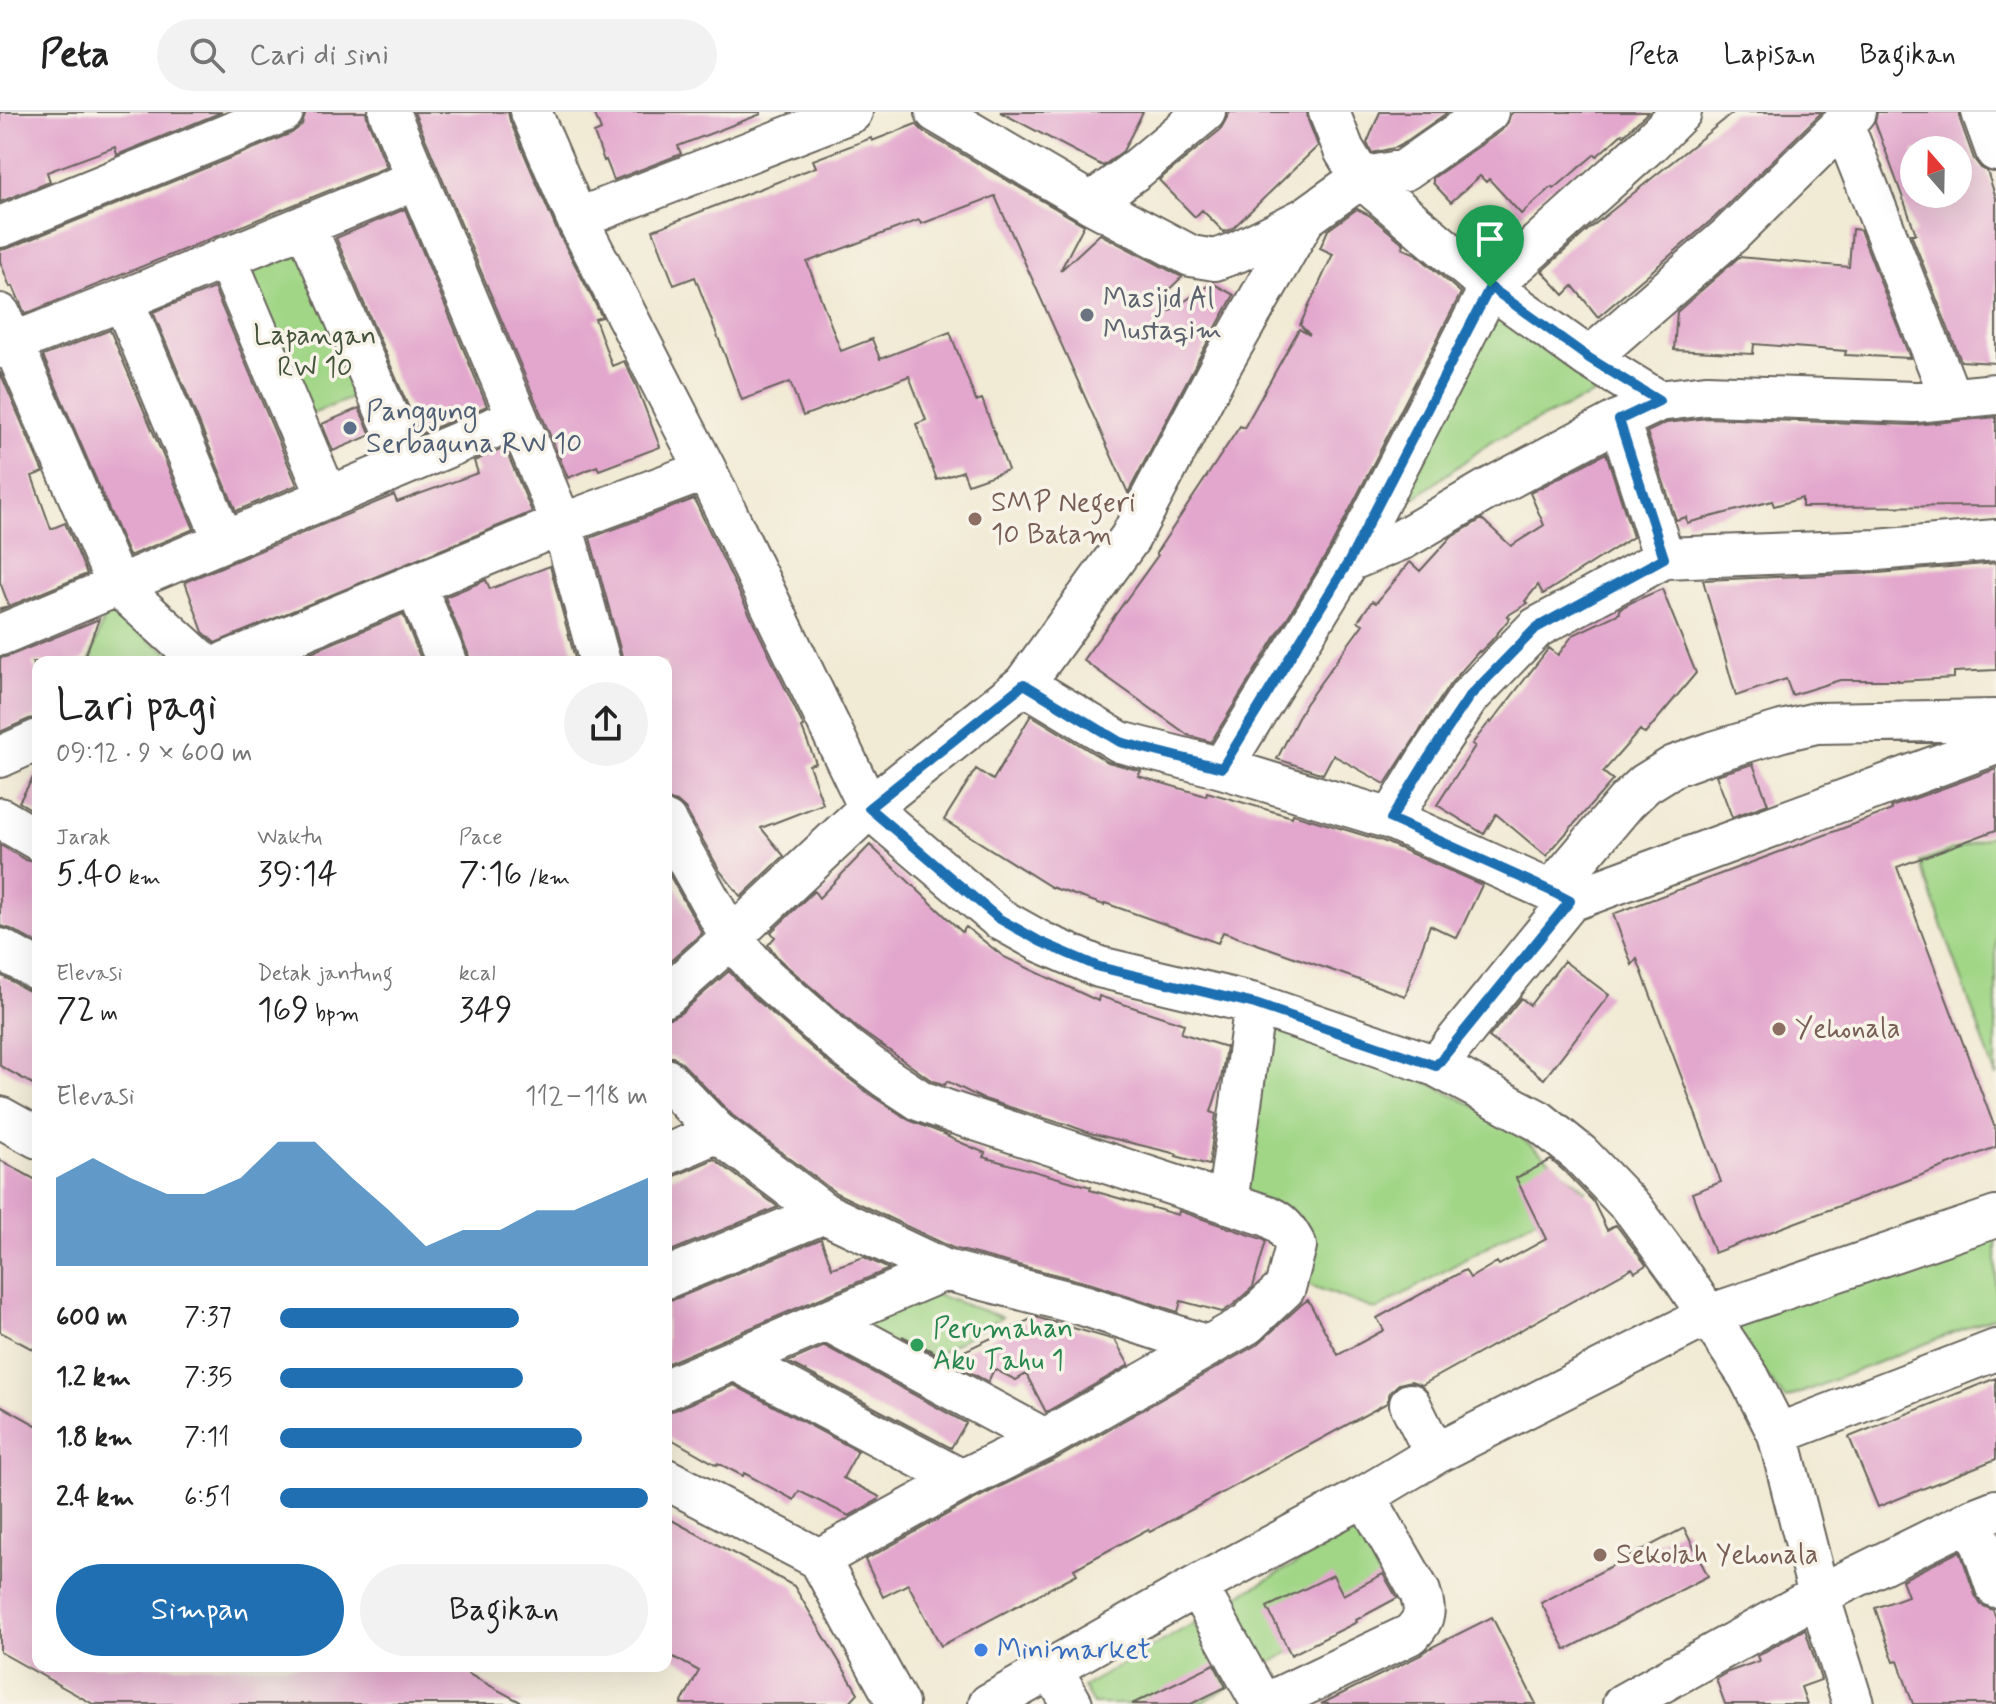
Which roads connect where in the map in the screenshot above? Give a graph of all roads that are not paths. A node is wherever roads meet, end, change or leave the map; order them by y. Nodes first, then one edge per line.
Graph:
1 (283, 112) edge
2 (389, 112) edge
3 (531, 112) edge
4 (852, 112) edge
5 (936, 112) edge
6 (1205, 112) edge
7 (1329, 112) edge
8 (1681, 112) edge
9 (1982, 112) edge
10 (1477, 116) edge
11 (1849, 118) edge
12 (762, 128) edge
13 (1996, 151) edge
14 (1361, 178) junction
15 (418, 179) junction
16 (1091, 203) junction
17 (1305, 218) junction
18 (577, 219) junction
19 (305, 225) junction
20 (0, 227) edge
21 (226, 257) junction
22 (1490, 287) junction
23 (123, 300) junction
24 (4, 335) edge
25 (1589, 358) junction
26 (1996, 394) edge
27 (1951, 399) junction
28 (1659, 401) junction
29 (517, 418) junction
30 (1619, 420) junction
31 (408, 463) junction
32 (706, 470) junction
33 (327, 496) junction
34 (562, 524) junction
35 (1996, 540) edge
36 (224, 541) junction
37 (1664, 558) junction
38 (1349, 561) junction
39 (415, 584) junction
40 (117, 585) junction
41 (0, 635) edge
42 (195, 656) edge
43 (241, 656) edge
44 (445, 656) edge
45 (598, 656) edge
46 (1024, 684) junction
47 (1996, 720) edge
48 (32, 743) edge
49 (1996, 744) edge
50 (0, 757) edge
51 (1222, 768) junction
52 (869, 808) junction
53 (0, 818) edge
54 (1391, 819) junction
55 (672, 833) edge
56 (32, 837) edge
57 (1560, 896) junction
58 (731, 938) junction
59 (0, 949) edge
60 (32, 967) edge
61 (672, 991) edge
62 (1255, 1004) junction
63 (1436, 1066) junction
64 (672, 1085) edge
65 (0, 1117) edge
66 (717, 1132) junction
67 (32, 1135) edge
68 (672, 1152) edge
69 (1227, 1203) junction
70 (824, 1213) junction
71 (1996, 1217) edge
72 (945, 1270) junction
73 (672, 1276) edge
74 (1709, 1315) junction
75 (826, 1321) junction
76 (1208, 1346) junction
77 (1996, 1350) edge
78 (735, 1360) junction
79 (672, 1386) edge
80 (1410, 1404) dead end
81 (1778, 1434) junction
82 (1045, 1439) junction
83 (1435, 1454) junction
84 (962, 1480) junction
85 (672, 1482) edge
86 (1365, 1496) junction
87 (1985, 1514) edge
88 (819, 1559) junction
89 (1197, 1586) junction
90 (1996, 1587) edge
91 (1819, 1595) junction
92 (1052, 1669) junction
93 (1684, 1689) edge
94 (898, 1704) edge
95 (989, 1704) edge
96 (1072, 1704) edge
97 (1264, 1704) edge
98 (1623, 1704) edge
99 (1853, 1704) edge

1 - 20 street
2 - 15 street
3 - 18 street
4 - 12 street
5 - 16 street
6 - 16 street
7 - 14 street
8 - 22 street
9 - 13 street
10 - 14 street
11 - 25 street
11 - 27 street
12 - 18 street
14 - 17 street
14 - 22 street
15 - 19 street
15 - 29 street
16 - 17 street
17 - 46 street
18 - 32 street
19 - 21 street
19 - 31 street
21 - 23 street
21 - 33 street
22 - 25 street
22 - 38 street
23 - 24 street
23 - 36 street
24 - 40 street
25 - 28 street
26 - 27 street
27 - 28 street
28 - 30 street
29 - 31 street
29 - 34 street
30 - 37 street
30 - 38 street
31 - 33 street
32 - 34 street
32 - 52 street
33 - 36 street
34 - 39 street
34 - 45 street
35 - 37 street
36 - 40 street
37 - 54 street
38 - 51 street
39 - 43 street
39 - 44 street
40 - 41 street
40 - 42 street
46 - 51 street
46 - 52 street
47 - 57 street
48 - 50 street
49 - 57 street
51 - 54 street
52 - 58 street
52 - 62 street
53 - 56 street
54 - 57 street
55 - 58 street
57 - 63 street
58 - 61 street
58 - 69 street
59 - 60 street
62 - 63 street
62 - 69 street
63 - 74 street
64 - 66 street
65 - 67 street
66 - 68 street
66 - 70 street
69 - 76 street
70 - 72 street
70 - 73 street
71 - 74 street
72 - 75 street
72 - 76 street
74 - 81 street
74 - 83 street
75 - 78 street
75 - 82 street
76 - 82 street
77 - 81 street
78 - 79 street
78 - 84 street
80 - 83 street
81 - 91 street
82 - 84 street
83 - 86 street
84 - 88 street
85 - 88 street
86 - 89 street
86 - 97 street
87 - 90 street
87 - 91 street
88 - 94 street
89 - 92 street
89 - 97 street
91 - 93 street
91 - 99 street
92 - 95 street
92 - 96 street
93 - 98 street

